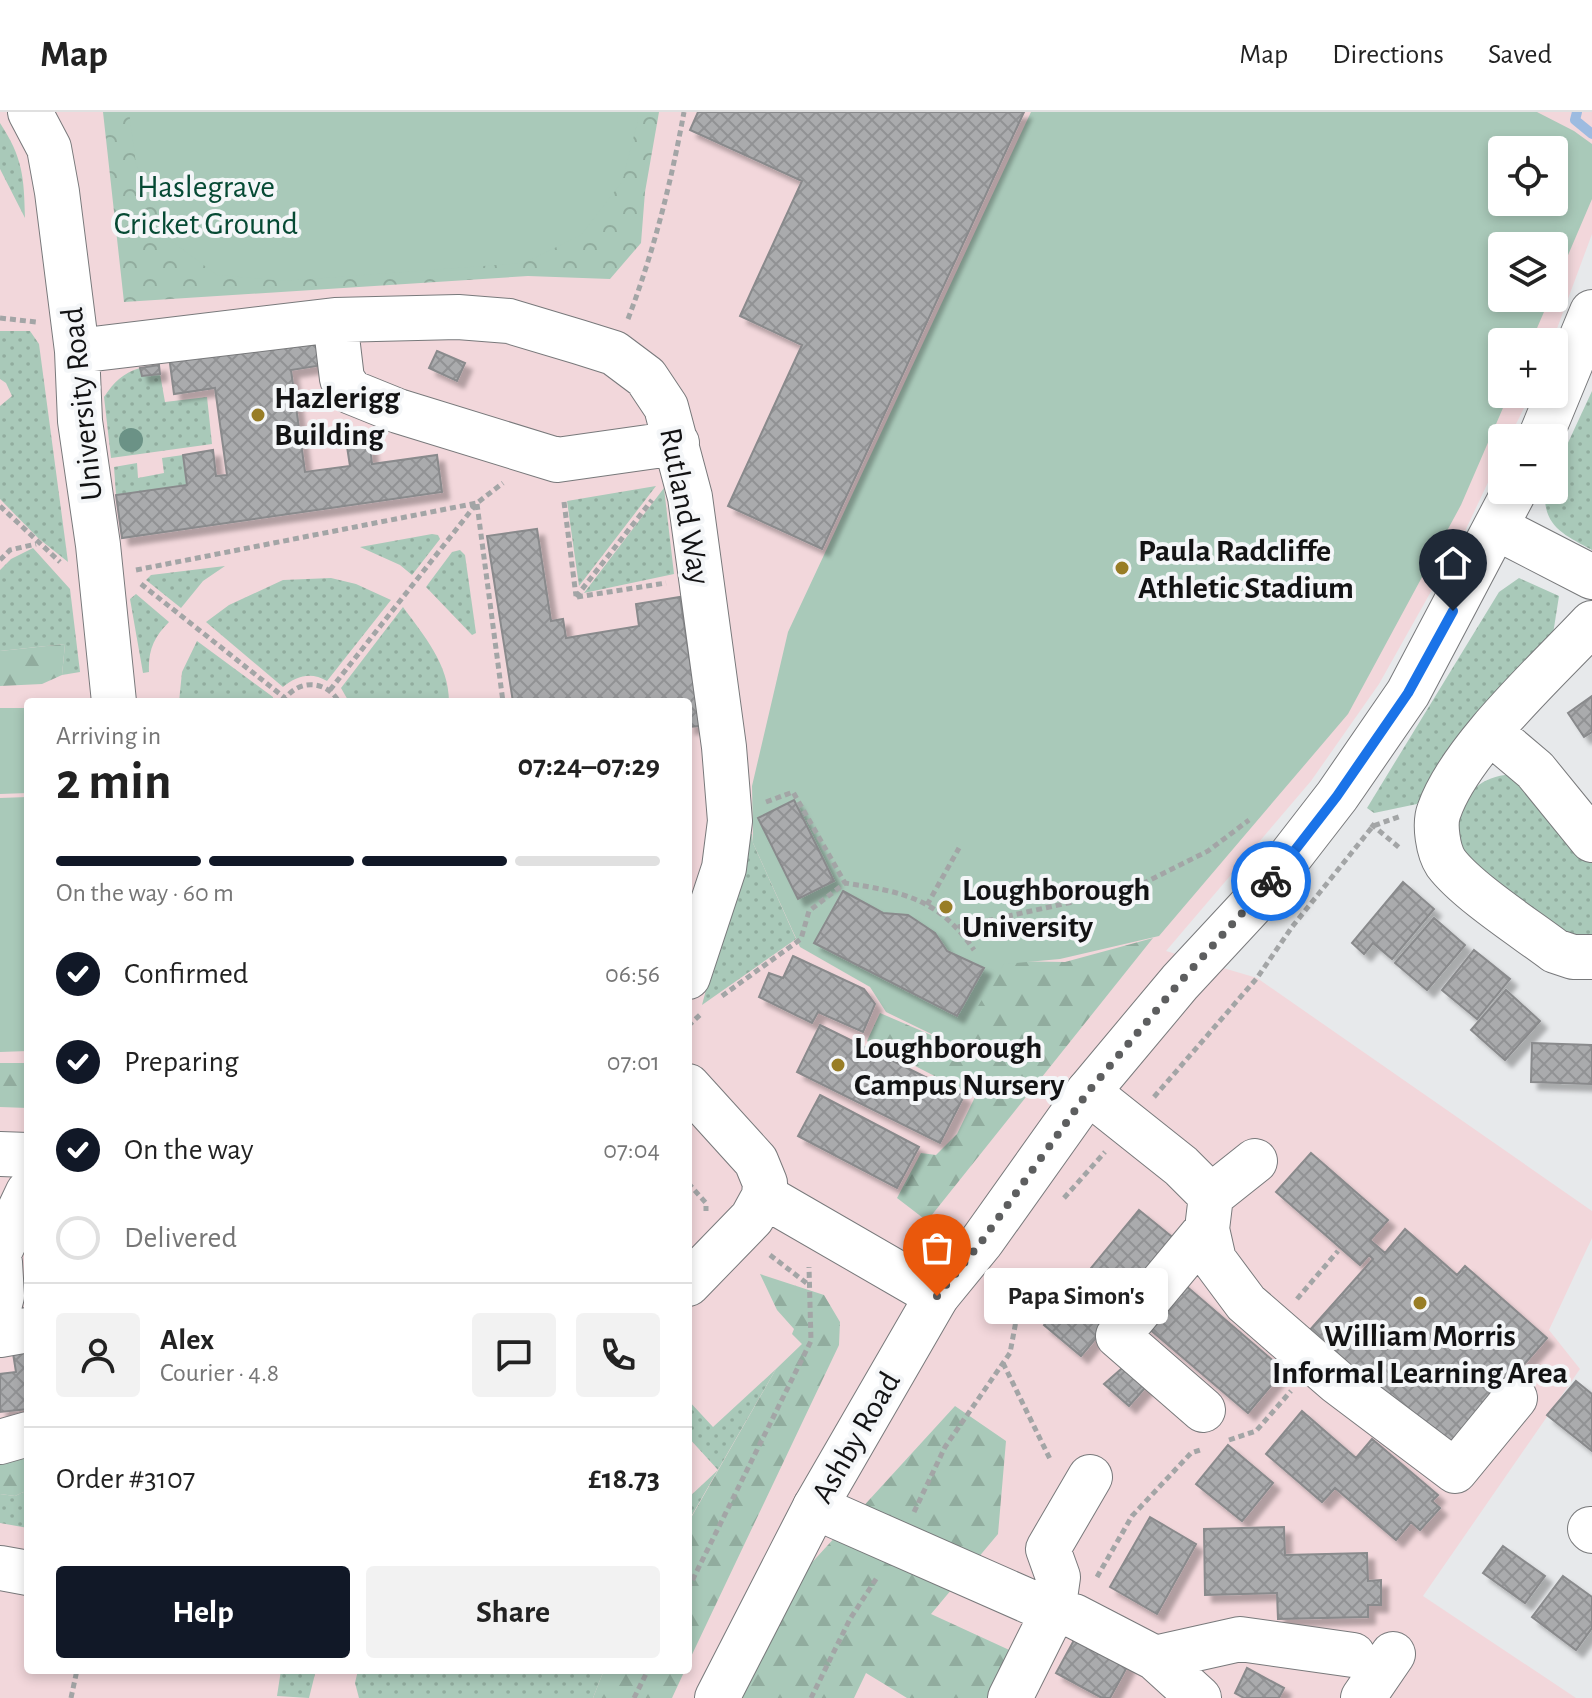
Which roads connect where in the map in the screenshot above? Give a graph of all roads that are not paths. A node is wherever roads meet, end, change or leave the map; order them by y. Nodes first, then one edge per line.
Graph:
1 (30, 112) edge
2 (1592, 312) edge
3 (335, 320) junction
4 (60, 340) junction
5 (1546, 424) edge
6 (677, 443) junction
7 (1506, 509) edge
8 (1592, 577) edge
9 (1592, 623) edge
10 (114, 698) edge
11 (1490, 732) junction
12 (730, 821) junction
13 (1592, 840) edge
14 (692, 876) edge
15 (1592, 957) edge
16 (703, 996) edge
17 (692, 1090) edge
18 (1088, 1092) junction
19 (0, 1154) edge
20 (24, 1155) edge
21 (1255, 1161) dead end
22 (764, 1196) junction
23 (24, 1200) edge
24 (1209, 1212) junction
25 (0, 1251) edge
26 (0, 1262) edge
27 (692, 1280) edge
28 (937, 1296) junction
29 (0, 1304) edge
30 (24, 1331) edge
31 (0, 1335) edge
32 (1515, 1398) dead end
33 (1208, 1434) road end
34 (24, 1435) edge
35 (0, 1442) edge
36 (1090, 1477) dead end
37 (815, 1507) junction
38 (0, 1568) edge
39 (24, 1572) edge
40 (1064, 1614) junction
41 (1155, 1658) junction
42 (717, 1698) edge
43 (1010, 1698) edge
44 (1036, 1698) edge
45 (1199, 1698) edge
46 (1363, 1698) edge

1 - 4 street, University Road
2 - 5 street
3 - 4 street
3 - 6 street, Rutland Way
3 - 6 street
4 - 10 street, University Road
6 - 12 street, Rutland Way
7 - 8 street
7 - 18 street, Ashby Road
9 - 11 street
11 - 13 street
11 - 15 street
12 - 14 street
12 - 16 street, Rutland Way
17 - 22 street
18 - 24 street
18 - 28 street, Ashby Road
19 - 20 street
21 - 24 street
22 - 27 street
22 - 28 street
23 - 25 street
24 - 32 street
24 - 33 street
26 - 29 street
28 - 37 street, Ashby Road
30 - 31 street
34 - 35 street
36 - 40 street
37 - 40 street
37 - 42 street, Ashby Road
38 - 39 street
40 - 41 street
40 - 43 street
40 - 44 street
41 - 45 street
41 - 46 street

